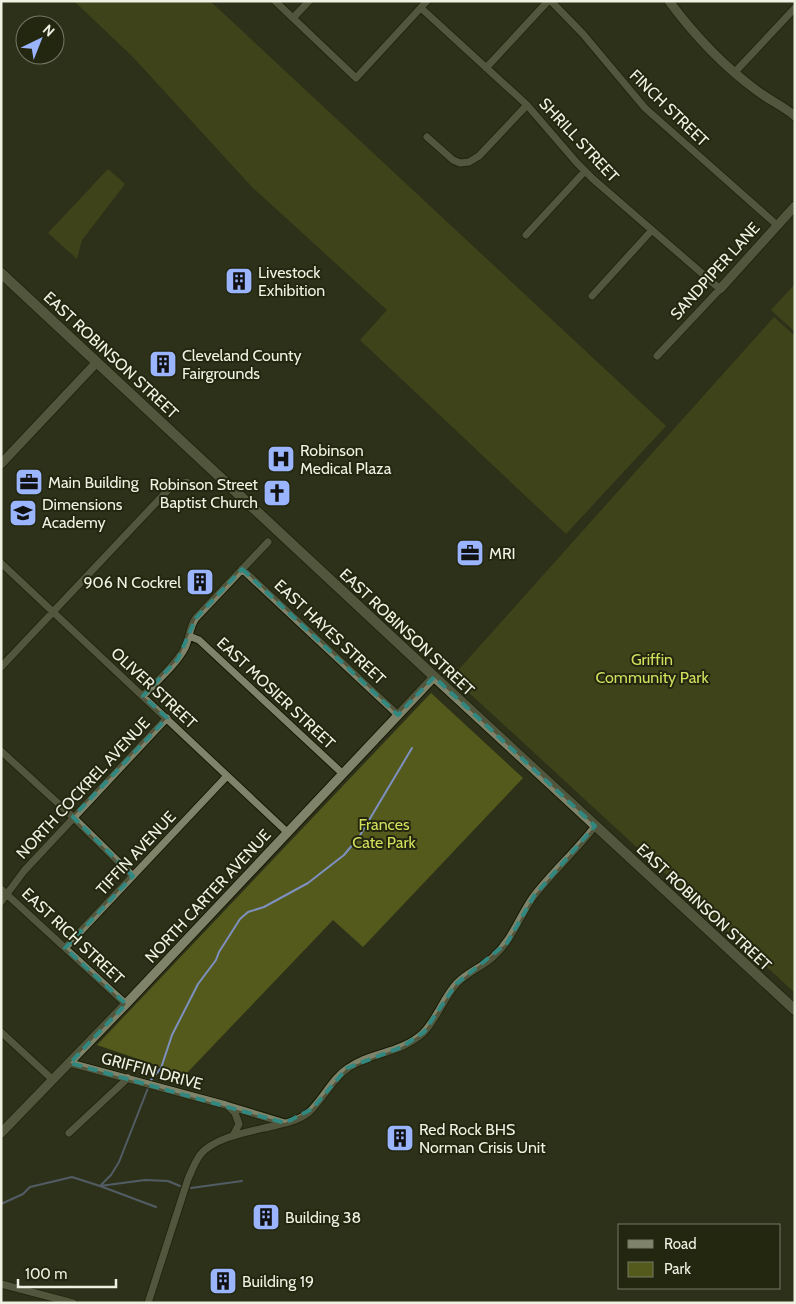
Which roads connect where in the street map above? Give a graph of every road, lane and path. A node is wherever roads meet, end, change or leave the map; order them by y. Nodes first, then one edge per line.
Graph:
1 (275, 1) edge
2 (308, 1) edge
3 (427, 1) edge
4 (549, 1) edge
5 (669, 1) edge
6 (421, 8) junction
7 (795, 8) edge
8 (293, 18) junction
9 (486, 68) junction
10 (734, 73) junction
11 (527, 105) junction
12 (795, 116) edge
13 (427, 137) dead end
14 (585, 171) junction
15 (795, 206) edge
16 (777, 225) junction
17 (652, 230) junction
18 (526, 235) dead end
19 (1, 273) edge
20 (720, 290) junction
21 (592, 296) dead end
22 (657, 356) dead end
23 (97, 362) junction
24 (1, 464) edge
25 (187, 482) dead end
26 (268, 542) dead end
27 (1, 563) edge
28 (242, 569) junction
29 (53, 612) junction
30 (189, 636) junction
31 (1, 666) edge
32 (434, 677) junction
33 (143, 696) junction
34 (398, 715) junction
35 (167, 718) junction
36 (1, 751) edge
37 (343, 774) junction
38 (227, 776) junction
39 (73, 817) junction
40 (596, 826) junction
41 (288, 833) junction
42 (133, 876) junction
43 (4, 891) edge
44 (1, 902) edge
45 (65, 948) junction
46 (126, 1004) junction
47 (795, 1010) edge
48 (1, 1032) edge
49 (70, 1063) junction
50 (128, 1078) junction
51 (53, 1080) junction
52 (226, 1105) junction
53 (285, 1123) junction
54 (1, 1133) edge
55 (70, 1133) dead end
56 (233, 1136) junction
57 (1, 1284) edge
58 (73, 1303) edge
59 (148, 1303) edge

1 - 8 street
2 - 8 street
3 - 6 street
4 - 9 street
4 - 16 street, FINCH STREET
5 - 10 street
6 - 8 street
6 - 9 street, SHRILL STREET
7 - 10 street
9 - 11 street, SHRILL STREET
10 - 12 street
11 - 13 street
11 - 14 street, SHRILL STREET
14 - 17 street, SHRILL STREET
14 - 18 street
15 - 16 street, SANDPIPER LANE
16 - 20 street, SANDPIPER LANE
17 - 20 street, SHRILL STREET
17 - 21 street
19 - 23 main road, EAST ROBINSON STREET
20 - 22 street, SANDPIPER LANE
23 - 24 street
23 - 32 main road, EAST ROBINSON STREET
25 - 29 street
26 - 28 street, NORTH COCKREL AVENUE
27 - 29 street, OLIVER STREET
28 - 30 street, NORTH COCKREL AVENUE
28 - 34 street, EAST HAYES STREET
29 - 31 street
29 - 33 street, OLIVER STREET
30 - 33 street, NORTH COCKREL AVENUE
30 - 37 street, EAST MOSIER STREET
32 - 34 street, NORTH CARTER AVENUE
32 - 40 main road, EAST ROBINSON STREET
33 - 35 street, OLIVER STREET
34 - 37 street, NORTH CARTER AVENUE
35 - 38 street, OLIVER STREET
35 - 39 street, NORTH COCKREL AVENUE
36 - 39 street
37 - 41 street, NORTH CARTER AVENUE
38 - 41 street, OLIVER STREET
38 - 42 street, TIFFIN AVENUE
39 - 42 street
39 - 43 street, NORTH COCKREL AVENUE
40 - 47 main road, EAST ROBINSON STREET
40 - 53 street
41 - 46 street, NORTH CARTER AVENUE
42 - 45 street, TIFFIN AVENUE
43 - 44 street, NORTH COCKREL AVENUE
43 - 45 street, EAST RICH STREET
45 - 46 street, EAST RICH STREET
46 - 49 street, NORTH CARTER AVENUE
48 - 51 street
49 - 50 street, GRIFFIN DRIVE
49 - 51 street, NORTH CARTER AVENUE
50 - 52 street, GRIFFIN DRIVE
50 - 55 street
51 - 54 street, NORTH CARTER AVENUE
52 - 53 street, GRIFFIN DRIVE
52 - 56 street
53 - 56 street
56 - 59 street
57 - 58 street

